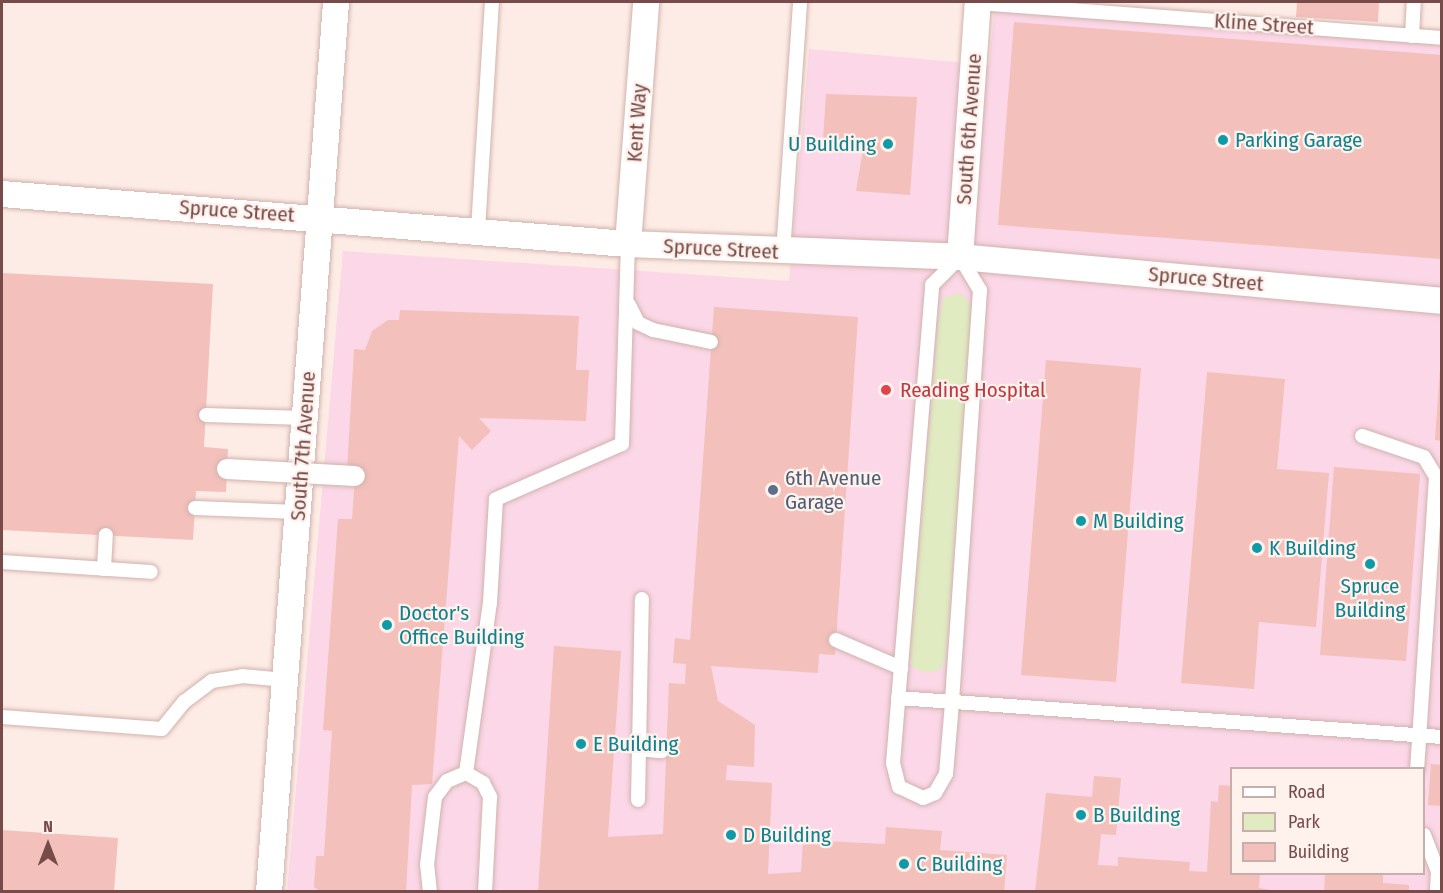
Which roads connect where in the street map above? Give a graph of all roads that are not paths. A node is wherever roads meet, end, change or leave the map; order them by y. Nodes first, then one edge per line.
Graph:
1 (336, 2) edge
2 (492, 2) edge
3 (646, 2) edge
4 (800, 2) edge
5 (978, 2) edge
6 (1414, 2) edge
7 (1412, 36) junction
8 (1442, 38) edge
9 (2, 194) edge
10 (320, 216) junction
11 (478, 230) junction
12 (628, 244) junction
13 (783, 253) junction
14 (960, 257) junction
15 (1442, 301) edge
16 (628, 303) junction
17 (711, 342) dead end
18 (206, 415) dead end
19 (304, 418) junction
20 (1362, 436) dead end
21 (227, 470) dead end
22 (355, 476) dead end
23 (195, 508) dead end
24 (298, 512) junction
25 (106, 535) dead end
26 (2, 562) edge
27 (104, 569) junction
28 (151, 572) dead end
29 (642, 599) dead end
30 (836, 640) dead end
31 (901, 668) junction
32 (285, 680) junction
33 (898, 698) junction
34 (952, 703) junction
35 (2, 717) edge
36 (1420, 735) junction
37 (1442, 737) edge
38 (637, 749) junction
39 (662, 751) dead end
40 (1417, 767) edge
41 (466, 772) junction
42 (638, 800) dead end
43 (1425, 838) edge
44 (269, 891) edge
45 (430, 891) edge
46 (485, 891) edge
47 (1437, 891) edge

1 - 10 street, South 7th Avenue
2 - 11 lane
3 - 12 street, Kent Way
4 - 13 lane
5 - 7 lane, Kline Street
5 - 14 street, South 6th Avenue
6 - 7 lane
7 - 8 lane, Kline Street
9 - 10 street, Spruce Street
10 - 11 street, Spruce Street
10 - 19 street, South 7th Avenue
11 - 12 street, Spruce Street
12 - 13 street, Spruce Street
12 - 16 lane
13 - 14 street, Spruce Street
14 - 15 street, Spruce Street
14 - 31 lane
14 - 34 lane
16 - 17 lane
16 - 41 lane
18 - 19 lane
19 - 24 street, South 7th Avenue
20 - 36 lane
21 - 22 street, bridge
23 - 24 lane
24 - 32 street, South 7th Avenue
25 - 27 lane
26 - 27 lane
27 - 28 lane
29 - 38 lane
30 - 31 lane
31 - 33 lane
32 - 35 lane
32 - 44 street, South 7th Avenue
33 - 34 lane
33 - 34 lane
34 - 36 lane
36 - 37 lane
36 - 40 lane
38 - 39 lane
38 - 42 lane
41 - 45 lane
41 - 46 lane
43 - 47 lane

